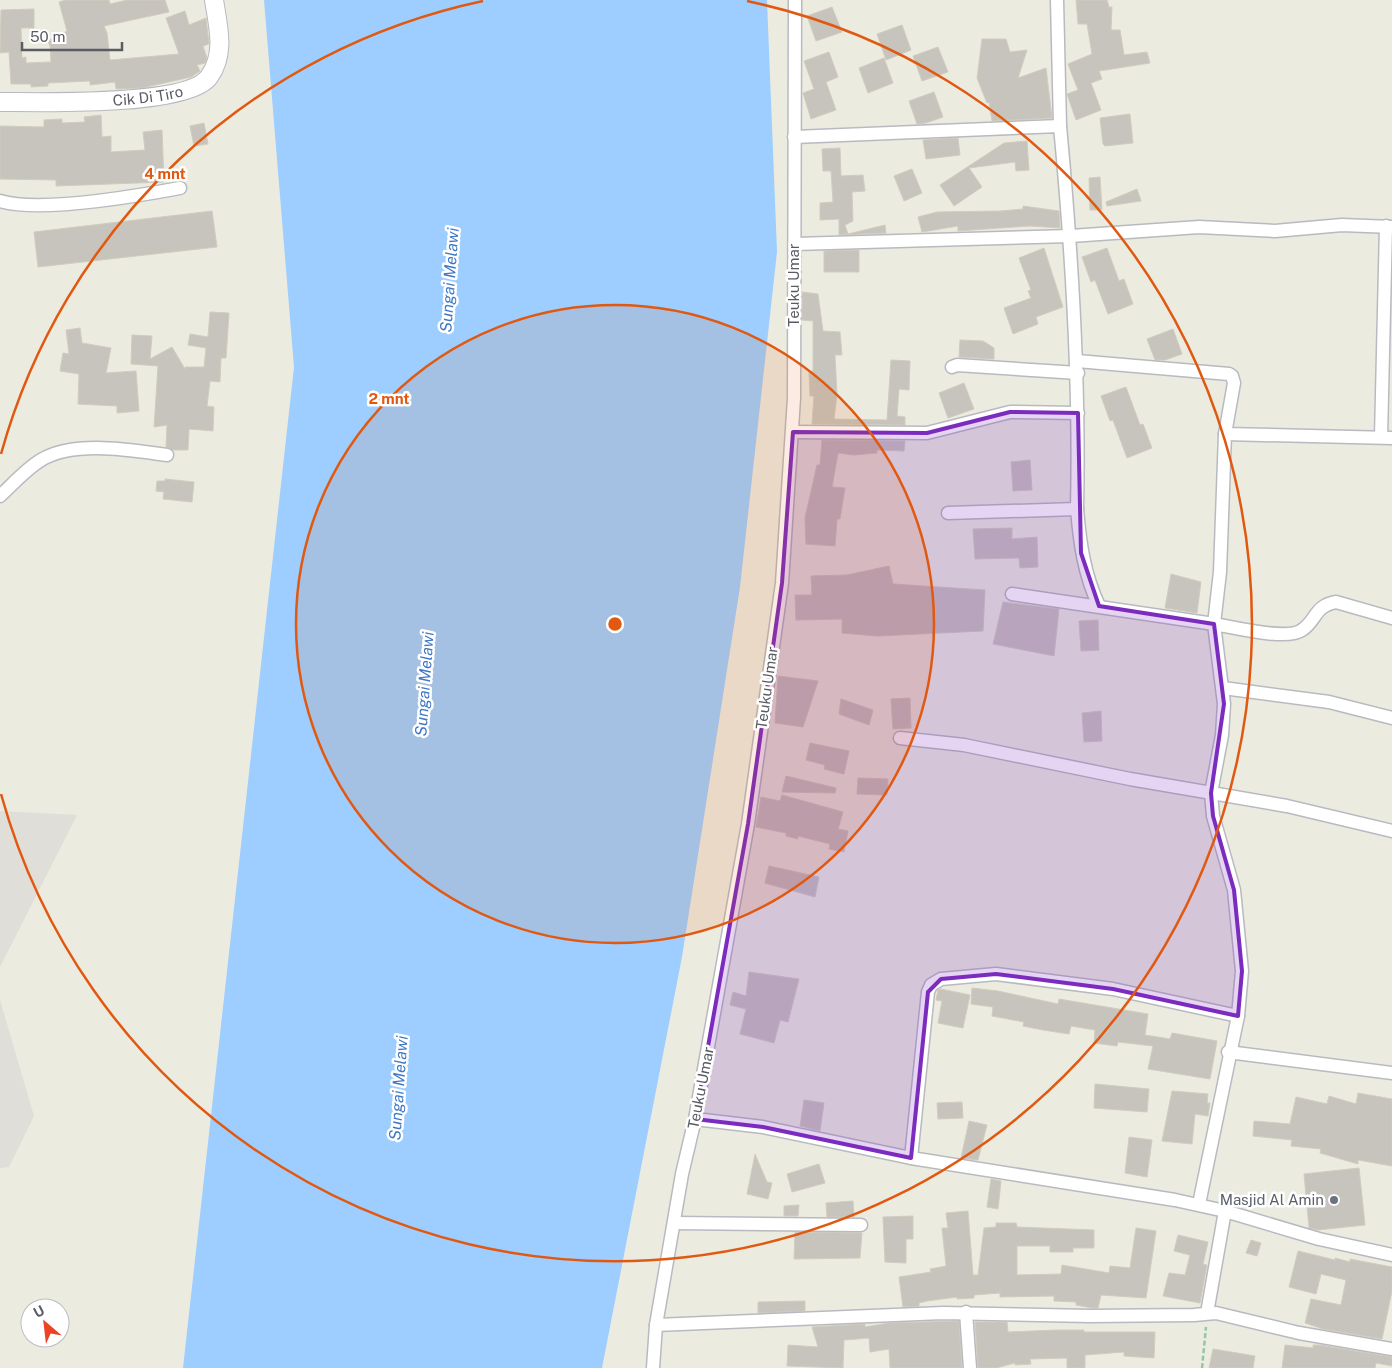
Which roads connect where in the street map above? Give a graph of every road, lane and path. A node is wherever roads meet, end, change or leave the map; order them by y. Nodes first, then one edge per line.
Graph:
1 (214, 0) edge
2 (796, 0) edge
3 (1057, 0) edge
4 (0, 102) edge
5 (1060, 126) junction
6 (794, 137) junction
7 (180, 188) dead end
8 (0, 201) edge
9 (1389, 226) edge
10 (1071, 236) junction
11 (795, 244) junction
12 (952, 367) dead end
13 (1077, 367) junction
14 (1078, 413) junction
15 (793, 432) junction
16 (1225, 434) junction
17 (1386, 437) edge
18 (167, 455) dead end
19 (0, 496) edge
20 (1077, 509) junction
21 (948, 513) dead end
22 (1012, 594) dead end
23 (1099, 606) junction
24 (1392, 618) edge
25 (1214, 624) junction
26 (1223, 688) junction
27 (1392, 718) edge
28 (900, 738) dead end
29 (1211, 793) junction
30 (1392, 831) edge
31 (1238, 1016) junction
32 (1228, 1052) junction
33 (1392, 1073) edge
34 (695, 1119) junction
35 (911, 1158) junction
36 (1199, 1204) junction
37 (1225, 1211) junction
38 (674, 1223) junction
39 (861, 1225) dead end
40 (1392, 1255) edge
41 (966, 1312) junction
42 (1208, 1313) junction
43 (656, 1325) junction
44 (1392, 1349) edge
45 (653, 1368) edge
46 (970, 1368) edge
47 (1202, 1368) edge

1 - 4 street, Cik Di Tiro
2 - 6 street, Teuku Umar
3 - 5 street
5 - 6 street
5 - 10 street
6 - 11 street, Teuku Umar
7 - 8 street
9 - 10 street
9 - 17 street
10 - 11 street
10 - 13 street
11 - 15 street, Teuku Umar
12 - 13 street
13 - 14 street
13 - 16 street
14 - 15 street
14 - 20 street
15 - 34 street, Teuku Umar
16 - 17 street
16 - 25 street
18 - 19 street
20 - 21 street
20 - 23 street
22 - 23 street
23 - 25 street
24 - 25 street
25 - 26 street
26 - 27 street
26 - 29 street
28 - 29 street
29 - 30 street
29 - 31 street
31 - 32 street
31 - 35 street
32 - 33 street
32 - 36 street
34 - 35 street
34 - 38 street, Teuku Umar
35 - 36 street
36 - 37 street
37 - 40 street
37 - 42 street
38 - 39 street
38 - 43 street, Teuku Umar
41 - 42 street
41 - 43 street
41 - 46 street
42 - 44 street
42 - 47 path
43 - 45 street, Teuku Umar

